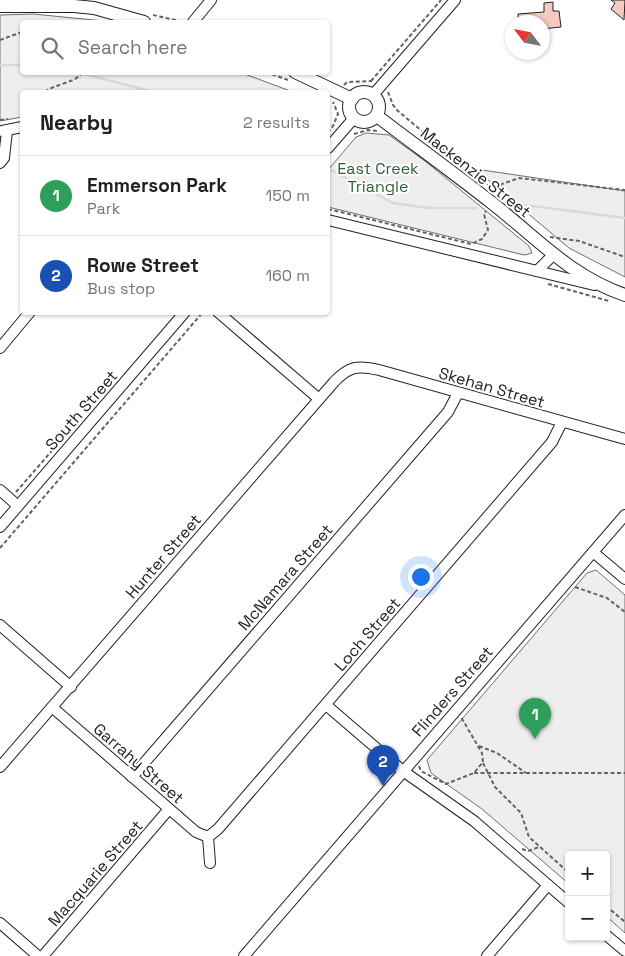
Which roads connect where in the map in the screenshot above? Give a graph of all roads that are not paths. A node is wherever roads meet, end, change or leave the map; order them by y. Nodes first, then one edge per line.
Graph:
1 (211, 0) edge
2 (455, 0) edge
3 (0, 6) edge
4 (137, 20) edge
5 (195, 20) edge
6 (302, 75) edge
7 (372, 86) junction
8 (352, 98) junction
9 (376, 116) junction
10 (354, 118) junction
11 (20, 127) edge
12 (3, 131) edge
13 (330, 146) edge
14 (0, 162) edge
15 (330, 220) edge
16 (553, 255) junction
17 (537, 271) junction
18 (602, 287) junction
19 (625, 295) edge
20 (28, 315) edge
21 (182, 315) edge
22 (221, 315) edge
23 (0, 348) edge
24 (352, 367) joint
25 (458, 393) junction
26 (319, 399) junction
27 (562, 422) junction
28 (625, 439) edge
29 (0, 490) edge
30 (18, 506) junction
31 (625, 514) edge
32 (0, 527) edge
33 (594, 552) junction
34 (625, 579) edge
35 (0, 625) edge
36 (71, 687) junction
37 (326, 704) junction
38 (52, 708) junction
39 (0, 767) edge
40 (403, 771) junction
41 (132, 777) junction
42 (169, 809) junction
43 (208, 837) junction
44 (210, 863) dead end
45 (548, 886) junction
46 (565, 900) edge
47 (0, 923) edge
48 (610, 938) edge
49 (625, 951) edge
50 (38, 956) edge
51 (43, 956) edge
52 (244, 956) edge
53 (487, 956) edge

1 - 5 street
2 - 7 street
3 - 4 main road
6 - 8 main road
7 - 8 main road
7 - 9 main road
8 - 10 main road
9 - 10 main road
9 - 16 main road, Mackenzie Street
10 - 13 street
11 - 12 street
12 - 14 street
15 - 17 street, Mackenzie Street
16 - 17 street
16 - 18 main road, Mackenzie Street
17 - 18 street, Mackenzie Street
18 - 19 main road, Mackenzie Street
20 - 23 street
21 - 30 street, South Street
22 - 26 street
24 - 25 street, Skehan Street
24 - 26 street, Hunter Street
25 - 27 street, Skehan Street
25 - 41 street, McNamara Street
26 - 36 street, Hunter Street
27 - 28 street, Skehan Street
27 - 37 street, Loch Street
29 - 30 street
30 - 32 street, South Street
31 - 33 street, Flinders Street
33 - 34 street
33 - 40 street, Flinders Street
35 - 36 street
36 - 38 street, Hunter Street
37 - 40 street
37 - 43 street, Loch Street
38 - 39 street, Hunter Street
38 - 41 street, Garrahy Street
40 - 45 street
40 - 52 street, Flinders Street
41 - 42 street, Garrahy Street
42 - 43 street, Garrahy Street
42 - 51 street, Macquarie Street
43 - 44 street
45 - 46 street
45 - 53 street
47 - 50 street
48 - 49 street

